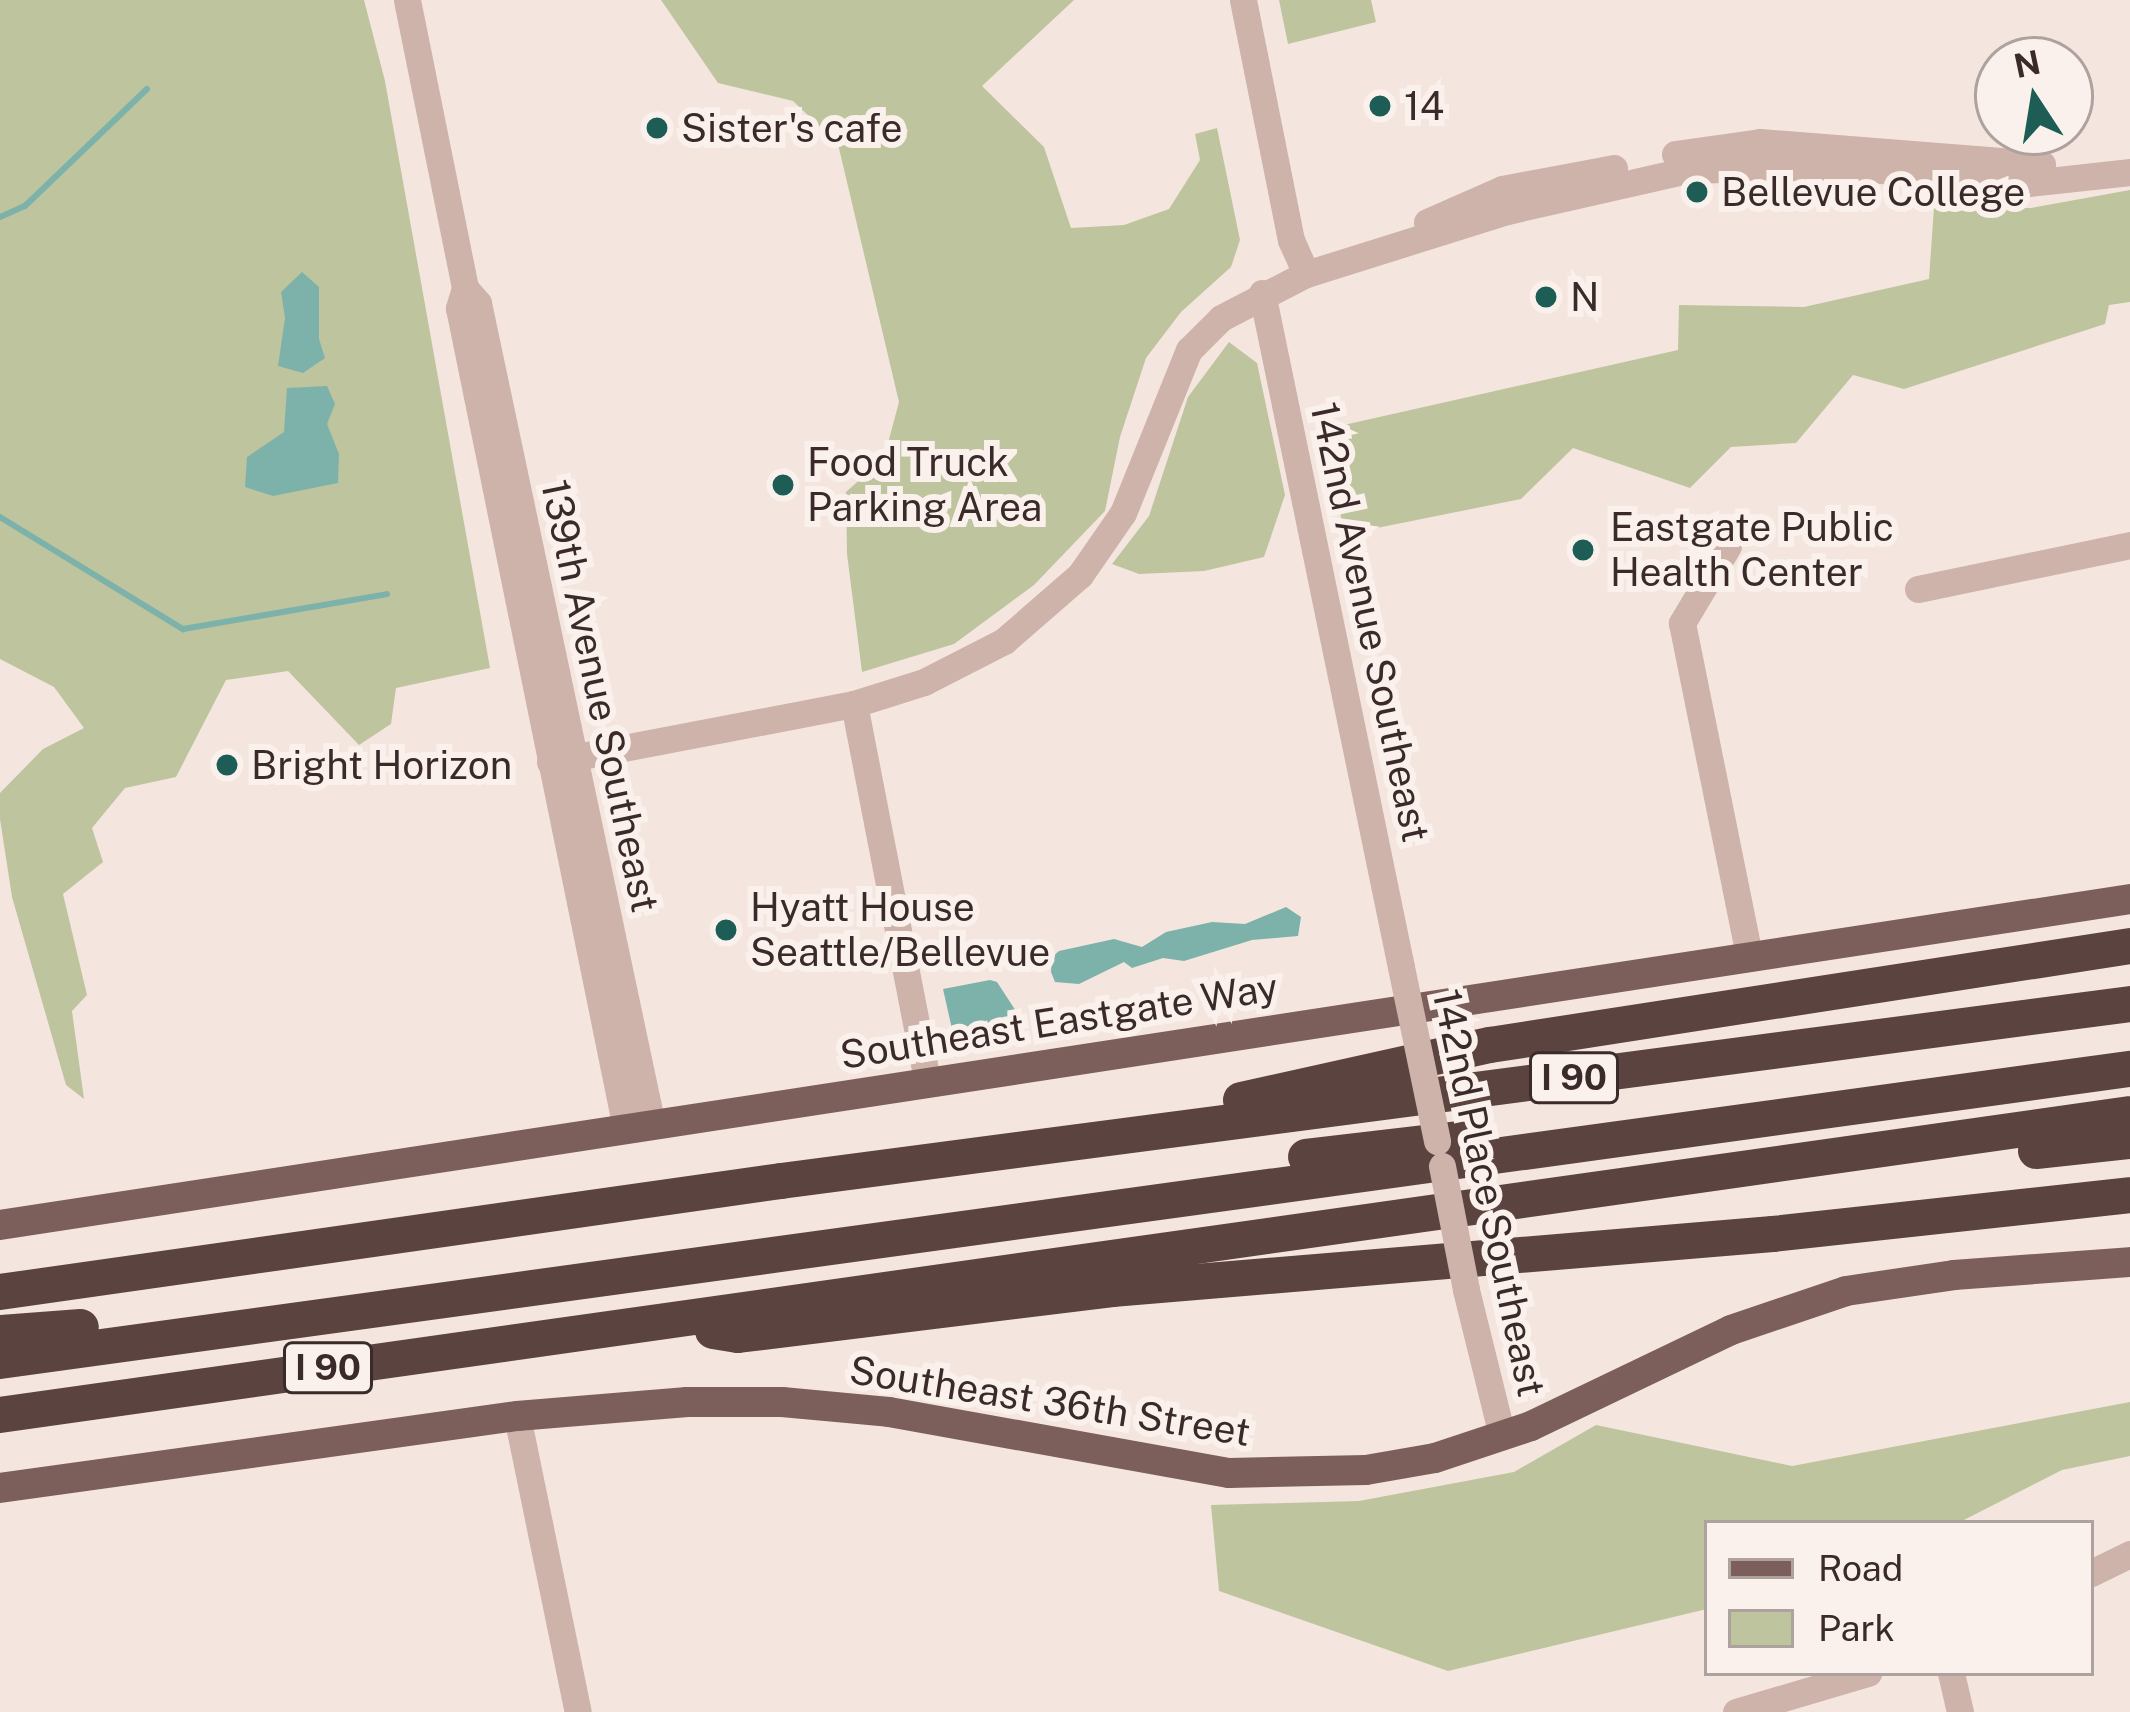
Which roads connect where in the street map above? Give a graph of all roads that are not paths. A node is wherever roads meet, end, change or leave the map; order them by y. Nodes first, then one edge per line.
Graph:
1 (406, 0) edge
2 (1243, 0) edge
3 (2130, 154) edge
4 (2130, 172) edge
5 (1400, 240) junction
6 (1306, 274) junction
7 (1262, 293) junction
8 (2130, 544) edge
9 (1728, 546) dead end
10 (1918, 589) dead end
11 (854, 704) junction
12 (561, 760) junction
13 (2130, 899) edge
14 (2130, 946) edge
15 (1749, 956) junction
16 (1401, 967) joint
17 (2130, 1004) edge
18 (2130, 1051) edge
19 (2130, 1069) edge
20 (927, 1080) junction
21 (2130, 1114) edge
22 (639, 1127) junction
23 (2130, 1141) edge
24 (1500, 1146) junction
25 (1018, 1149) junction
26 (1439, 1154) junction
27 (1288, 1172) junction
28 (2130, 1196) edge
29 (0, 1225) edge
30 (1264, 1234) junction
31 (2130, 1262) edge
32 (0, 1292) edge
33 (656, 1322) junction
34 (0, 1333) edge
35 (0, 1361) edge
36 (0, 1414) edge
37 (517, 1416) junction
38 (1502, 1436) junction
39 (0, 1488) edge
40 (2130, 1554) edge
41 (2094, 1572) edge
42 (1858, 1676) edge
43 (1952, 1676) edge
44 (578, 1712) edge
45 (1736, 1712) edge
46 (1960, 1712) edge

1 - 12 street, 139th Avenue Southeast
2 - 6 street
3 - 5 street
4 - 5 street
5 - 6 street
6 - 7 street
7 - 11 street
7 - 16 street, 142nd Avenue Southeast
8 - 10 street
9 - 15 street
11 - 12 street
11 - 20 street
12 - 22 street, 139th Avenue Southeast
13 - 15 main road, Southeast Eastgate Way
14 - 25 highway
15 - 20 main road, Southeast Eastgate Way
16 - 26 street, 142nd Place Southeast, bridge
17 - 25 highway, I 90
18 - 24 highway
19 - 24 highway
20 - 22 main road, Southeast Eastgate Way
21 - 30 highway, I 90
22 - 29 main road, Southeast Eastgate Way
23 - 30 highway
24 - 26 highway
25 - 32 highway, I 90
26 - 27 highway
26 - 38 street, 142nd Place Southeast, bridge
27 - 34 highway
27 - 35 highway
28 - 33 highway
30 - 33 highway, I 90
31 - 38 main road, Southeast 36th Street
33 - 36 highway, I 90
37 - 38 main road, Southeast 36th Street
37 - 39 main road, Southeast 36th Street
37 - 44 street
40 - 41 street
42 - 45 street
43 - 46 street

